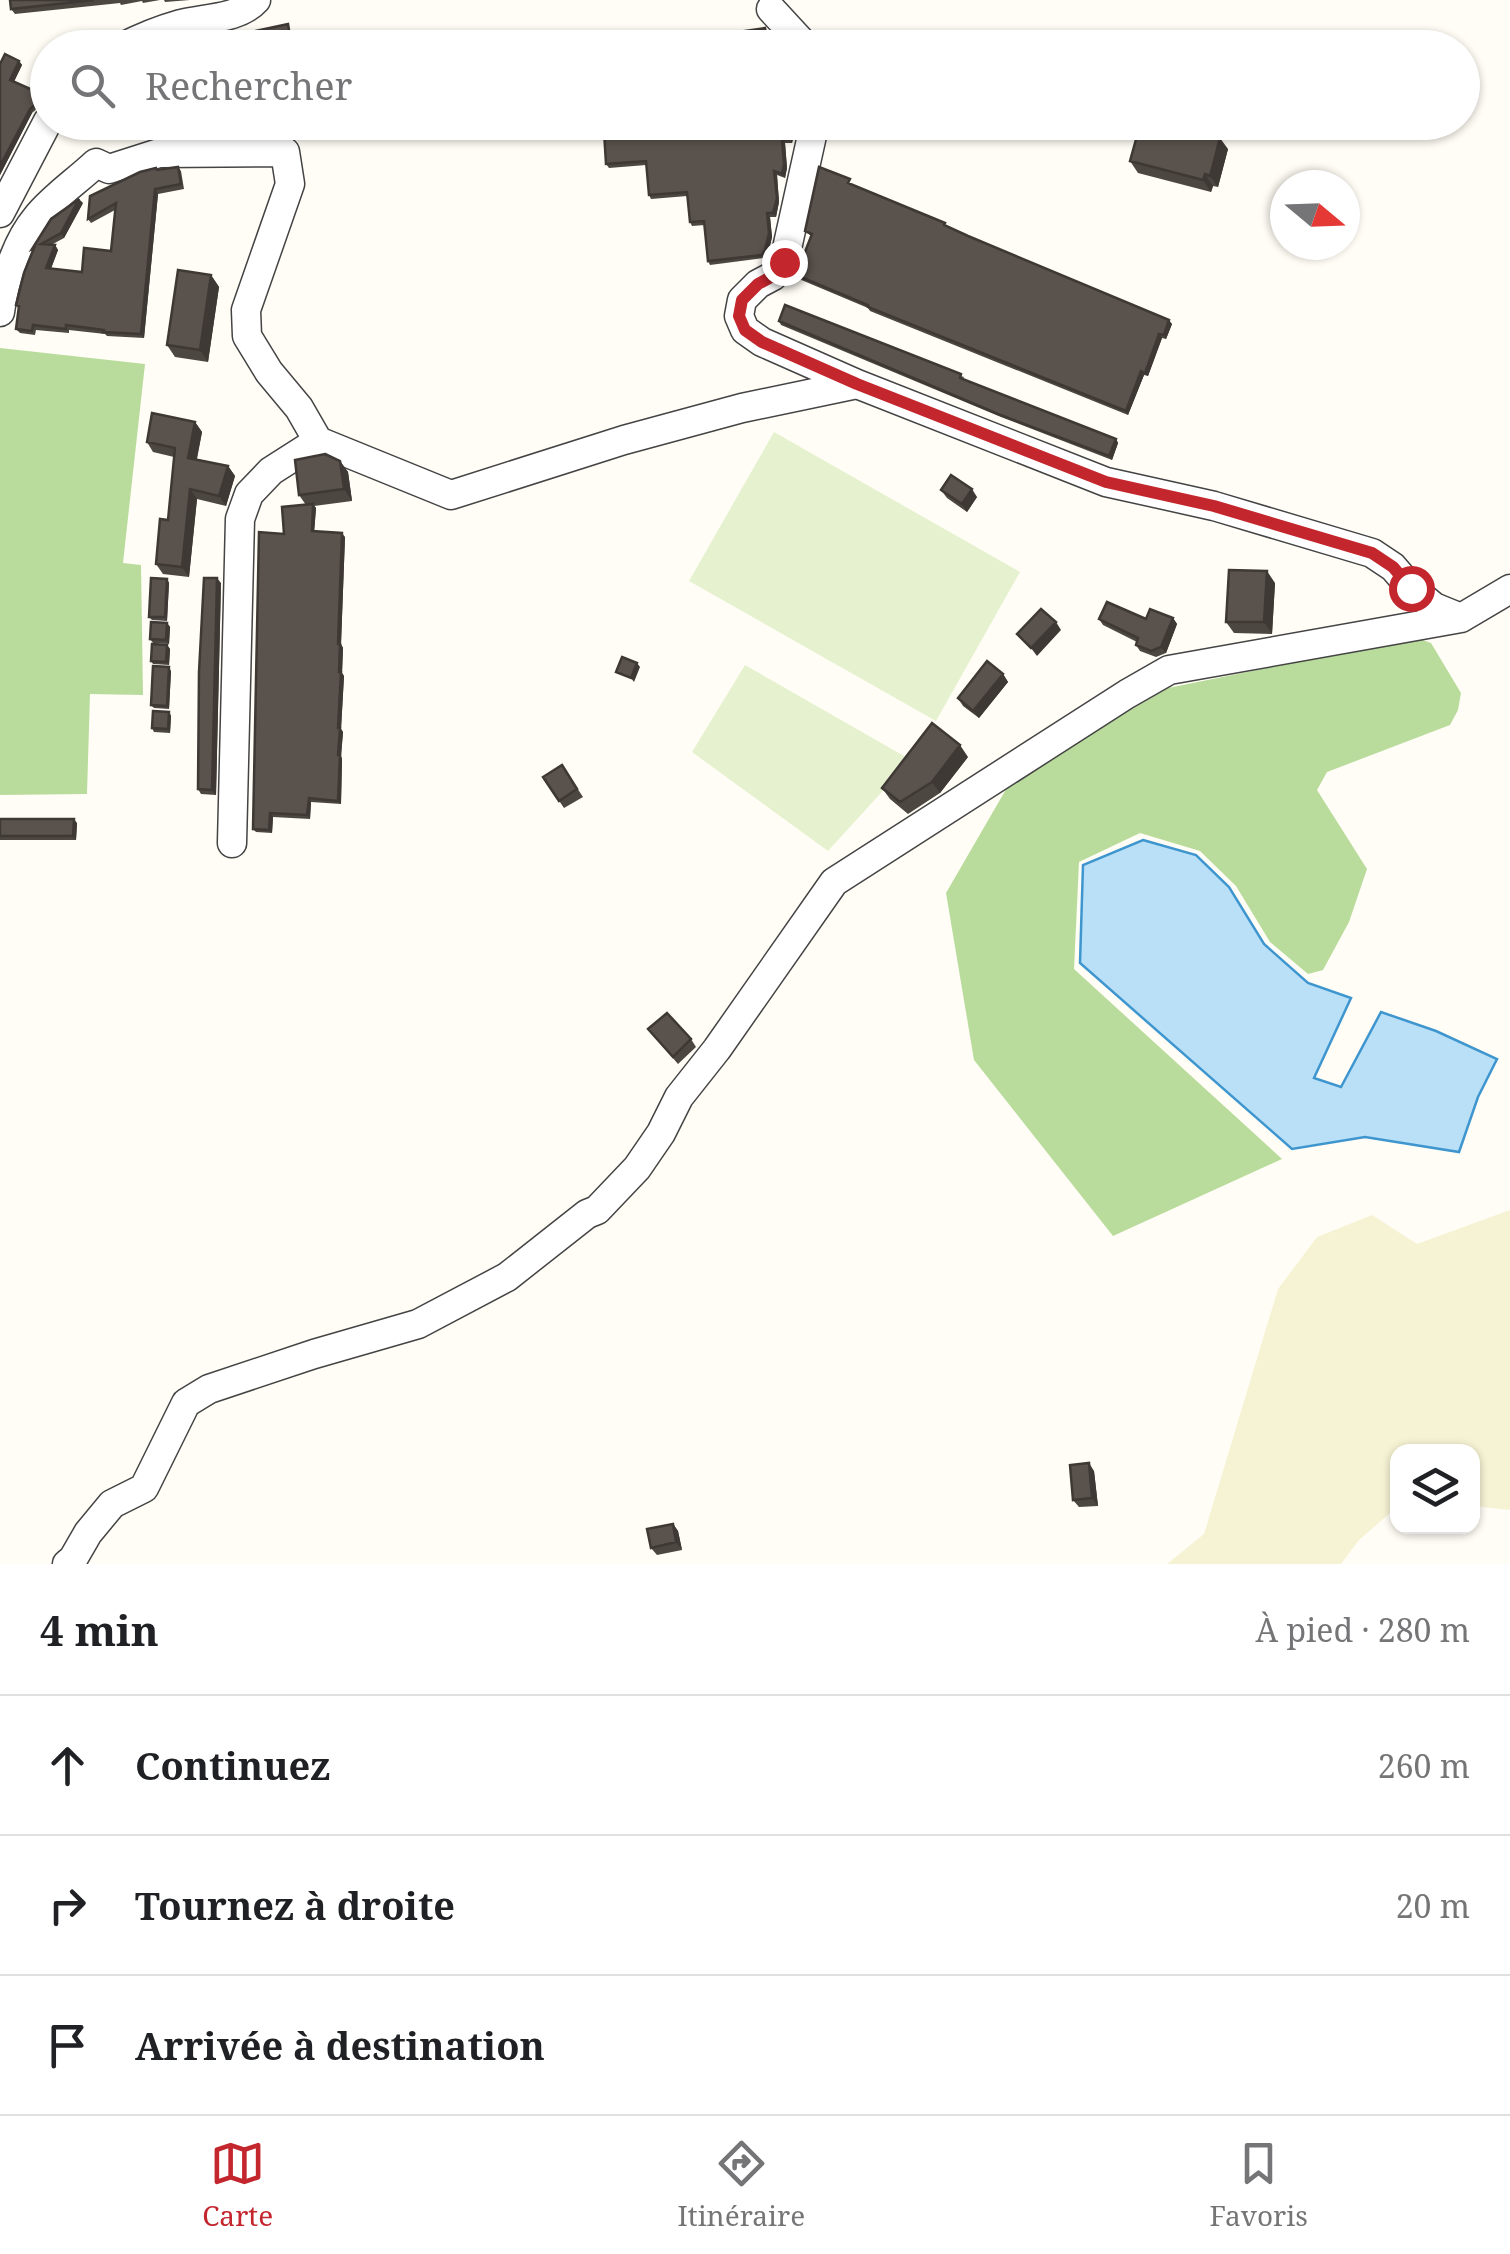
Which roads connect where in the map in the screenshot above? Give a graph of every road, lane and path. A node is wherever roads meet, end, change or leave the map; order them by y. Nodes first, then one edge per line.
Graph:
1 (256, 0) edge
2 (771, 9) dead end
3 (163, 30) edge
4 (791, 30) edge
5 (38, 140) edge
6 (811, 140) edge
7 (0, 213) edge
8 (1, 301) edge
9 (857, 384) junction
10 (318, 441) junction
11 (1510, 589) edge
12 (1461, 618) junction
13 (232, 843) dead end
14 (67, 1564) edge

1 - 3 street
2 - 4 street
5 - 7 street
6 - 9 street
8 - 10 street
9 - 10 street
9 - 12 street
10 - 13 street
11 - 12 street
12 - 14 street

